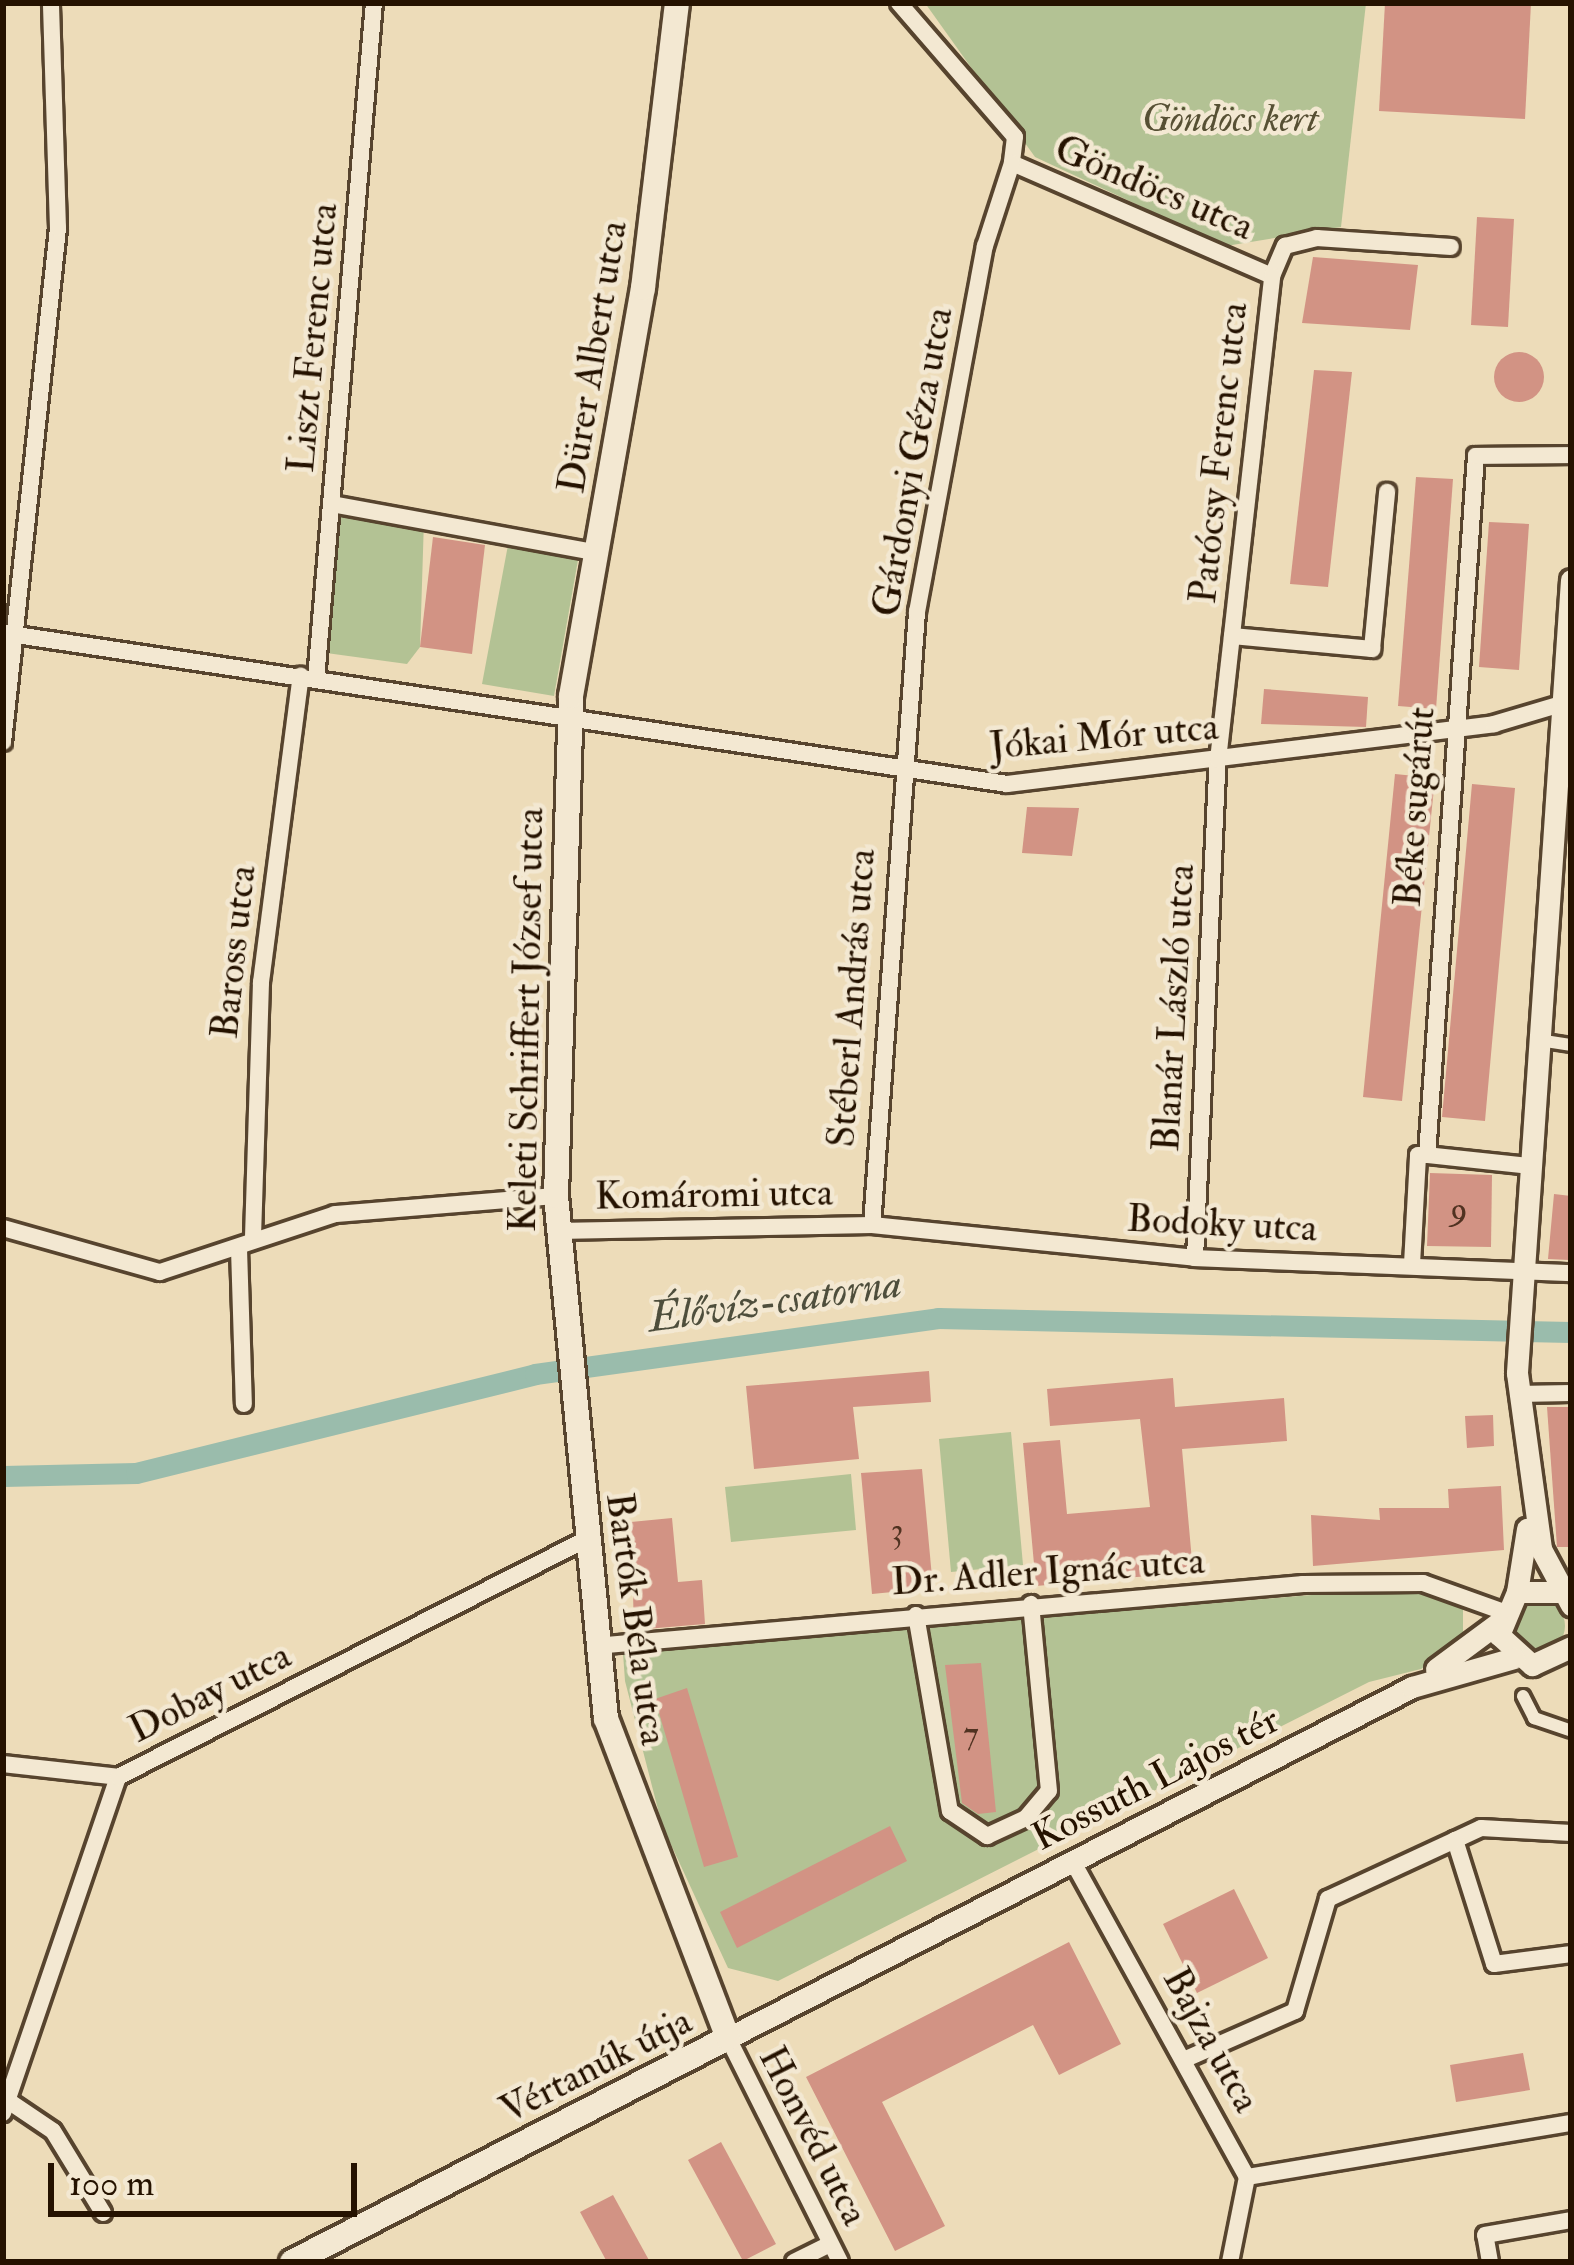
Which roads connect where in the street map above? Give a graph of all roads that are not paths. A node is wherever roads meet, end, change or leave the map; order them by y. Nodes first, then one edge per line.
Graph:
1 (51, 3) edge
2 (374, 3) edge
3 (677, 3) edge
4 (898, 3) edge
5 (1012, 163) junction
6 (1451, 248) dead end
7 (1272, 276) junction
8 (1571, 455) edge
9 (1387, 492) dead end
10 (332, 504) junction
11 (599, 553) junction
12 (1571, 580) edge
13 (8, 633) edge
14 (1232, 637) junction
15 (308, 677) junction
16 (1568, 701) edge
17 (569, 721) junction
18 (1456, 729) junction
19 (3, 742) edge
20 (1218, 760) junction
21 (901, 777) junction
22 (1539, 1040) junction
23 (1571, 1045) edge
24 (1426, 1155) junction
25 (1530, 1166) junction
26 (556, 1196) junction
27 (872, 1225) junction
28 (3, 1228) edge
29 (557, 1231) junction
30 (246, 1243) junction
31 (1195, 1258) junction
32 (1412, 1264) junction
33 (1524, 1269) junction
34 (1571, 1273) edge
35 (1517, 1383) junction
36 (1571, 1393) edge
37 (244, 1404) dead end
38 (573, 1406) joint
39 (1522, 1460) junction
40 (585, 1540) junction
41 (1516, 1592) junction
42 (1564, 1599) edge
43 (1031, 1604) junction
44 (916, 1615) junction
45 (1499, 1617) junction
46 (595, 1646) junction
47 (1569, 1652) edge
48 (1514, 1658) junction
49 (1412, 1687) junction
50 (1523, 1696) dead end
51 (1571, 1731) edge
52 (3, 1764) edge
53 (118, 1778) junction
54 (1571, 1833) edge
55 (1455, 1840) junction
56 (1073, 1862) junction
57 (932, 1934) joint
58 (1571, 1954) edge
59 (728, 2038) junction
60 (1188, 2058) junction
61 (5, 2107) edge
62 (1571, 2123) edge
63 (1247, 2177) junction
64 (103, 2213) dead end
65 (1571, 2221) edge
66 (830, 2243) junction
67 (292, 2262) edge
68 (794, 2262) edge
69 (840, 2262) edge
70 (1231, 2262) edge
71 (1490, 2262) edge

1 - 13 street
2 - 10 street, Liszt Ferenc utca
3 - 11 main road, Dürer Albert utca
4 - 5 street, Göndöcs utca
5 - 7 street, Göndöcs utca
5 - 21 street, Gárdonyi Géza utca
6 - 7 street, Göndöcs utca
7 - 14 street, Patócsy Ferenc utca
8 - 18 street, Béke sugárút
9 - 14 street, Patócsy Ferenc utca
10 - 11 street
10 - 15 street, Liszt Ferenc utca
11 - 17 main road, Dürer Albert utca
12 - 16 street
13 - 15 street, Jókai Mór utca
13 - 19 street
14 - 20 street, Patócsy Ferenc utca
15 - 17 street, Jókai Mór utca
15 - 30 street, Baross utca
16 - 18 street, Jókai Mór utca
16 - 22 street
17 - 21 street, Jókai Mór utca
17 - 26 main road, Keleti Schriffert József utca
18 - 20 street, Jókai Mór utca
18 - 24 street, Béke sugárút
20 - 21 street, Jókai Mór utca
20 - 31 street, Blanár László utca
21 - 27 street, Stéberl András utca
22 - 23 street
22 - 25 street
24 - 25 street
24 - 32 street, Béke sugárút
25 - 33 street
26 - 29 main road, Keleti Schriffert József utca
26 - 30 street, Komáromi utca
27 - 29 street, Komáromi utca
27 - 31 street, Bodoky utca
28 - 30 street, Komáromi utca
29 - 38 main road, Keleti Schriffert József utca
30 - 37 street, Baross utca
31 - 32 street, Bodoky utca
32 - 33 street, Bodoky utca
33 - 34 street, Bodoky utca
33 - 35 street
35 - 36 street
35 - 39 street
38 - 40 main road, Bartók Béla utca
39 - 41 street
39 - 42 street
40 - 46 main road, Bartók Béla utca
40 - 53 street, Dobay utca
41 - 42 street
41 - 45 street, Kossuth Lajos tér
43 - 44 street, Dr. Adler Ignác utca
43 - 44 street
43 - 45 street, Dr. Adler Ignác utca
44 - 46 street, Dr. Adler Ignác utca
45 - 48 street
45 - 49 street, Kossuth Lajos tér
46 - 59 main road, Bartók Béla utca
47 - 48 street, Kossuth Lajos tér
48 - 49 street, Kossuth Lajos tér
49 - 56 street, Kossuth Lajos tér
50 - 51 street
52 - 53 street
53 - 61 street, Dobay utca
54 - 55 street
55 - 58 street
55 - 60 street
56 - 57 street, Kossuth Lajos tér
56 - 60 street, Bajza utca
57 - 59 street, Vértanúk útja
59 - 66 street, Honvéd utca
59 - 67 main road, Vértanúk útja
60 - 63 street, Bajza utca
61 - 64 street
62 - 63 street
63 - 70 street
65 - 71 street
66 - 68 street
66 - 69 street, Honvéd utca

